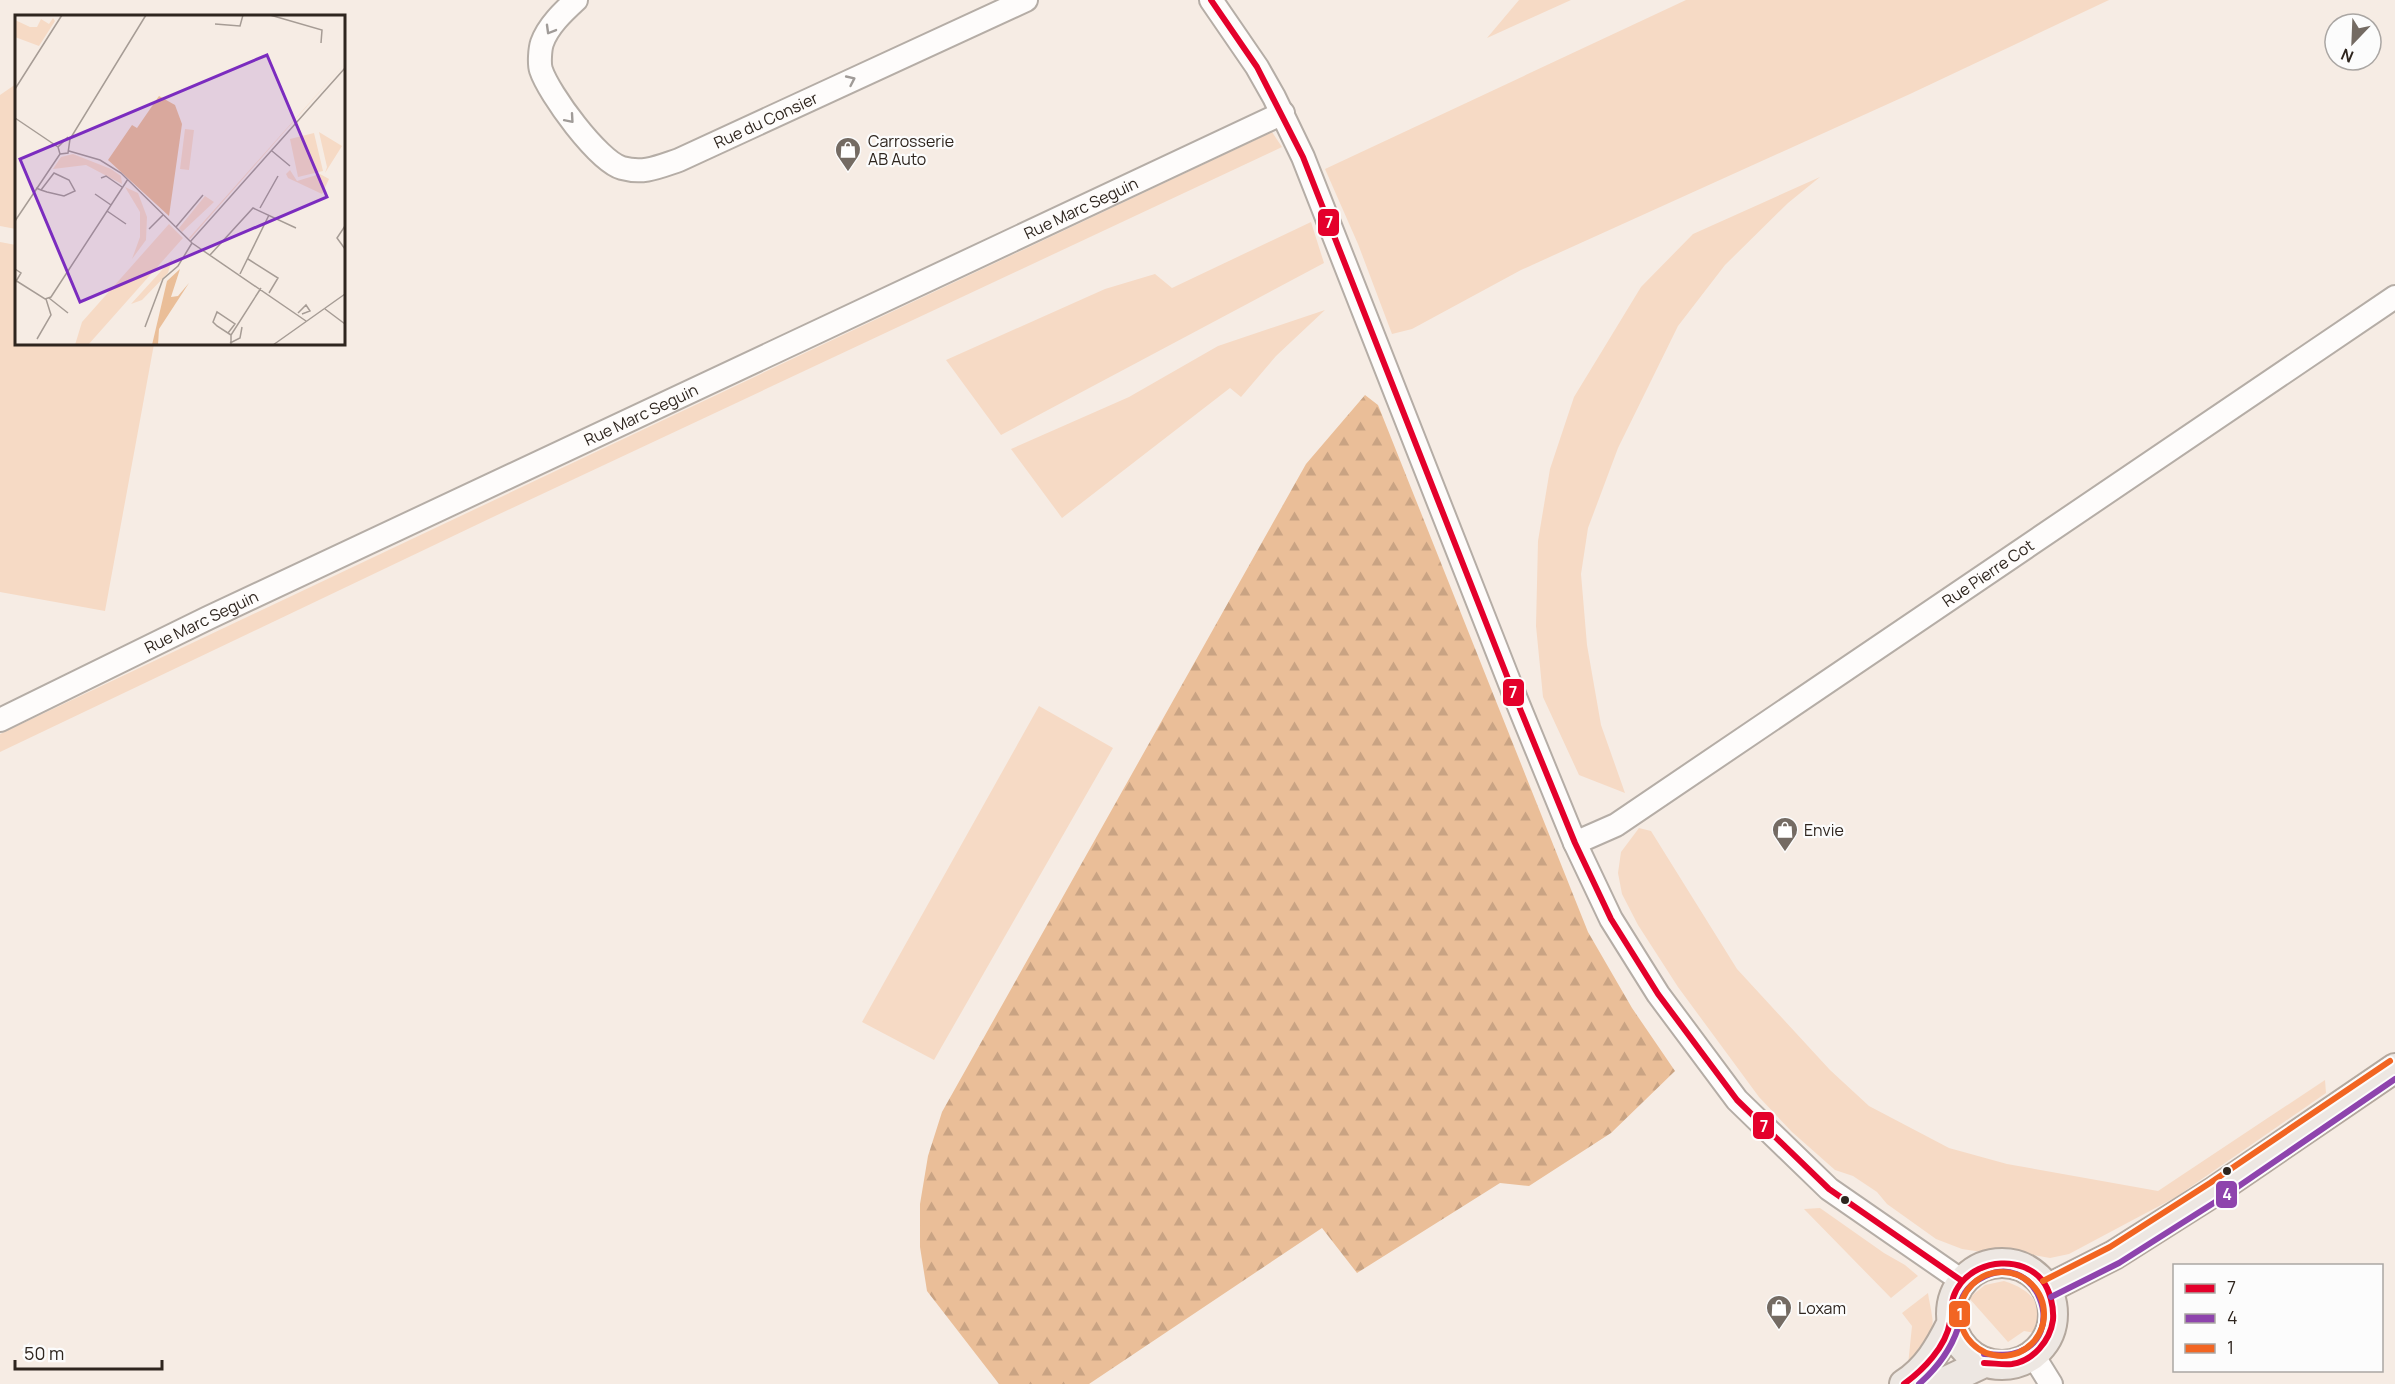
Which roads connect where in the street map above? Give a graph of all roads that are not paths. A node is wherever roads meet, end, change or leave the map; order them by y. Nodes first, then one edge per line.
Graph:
1 (576, 0) edge
2 (1026, 0) edge
3 (1211, 0) edge
4 (1283, 113) junction
5 (2395, 297) edge
6 (0, 720) edge
7 (1575, 843) junction
8 (2395, 1068) edge
9 (1962, 1281) junction
10 (2047, 1289) junction
11 (1951, 1324) junction
12 (2033, 1355) junction
13 (1984, 1363) junction
14 (1905, 1384) edge
15 (1940, 1384) edge
16 (2051, 1384) edge

1 -> 2 street, Rue du Consier
3 - 4 street
4 - 6 street, Rue Marc Seguin
4 - 7 street
5 - 7 street, Rue Pierre Cot
7 - 9 street
8 - 10 main road
9 - 10 main road
9 - 11 main road
10 - 12 main road
11 - 13 main road
11 - 14 main road
12 - 13 main road
12 - 16 street
13 - 15 main road

